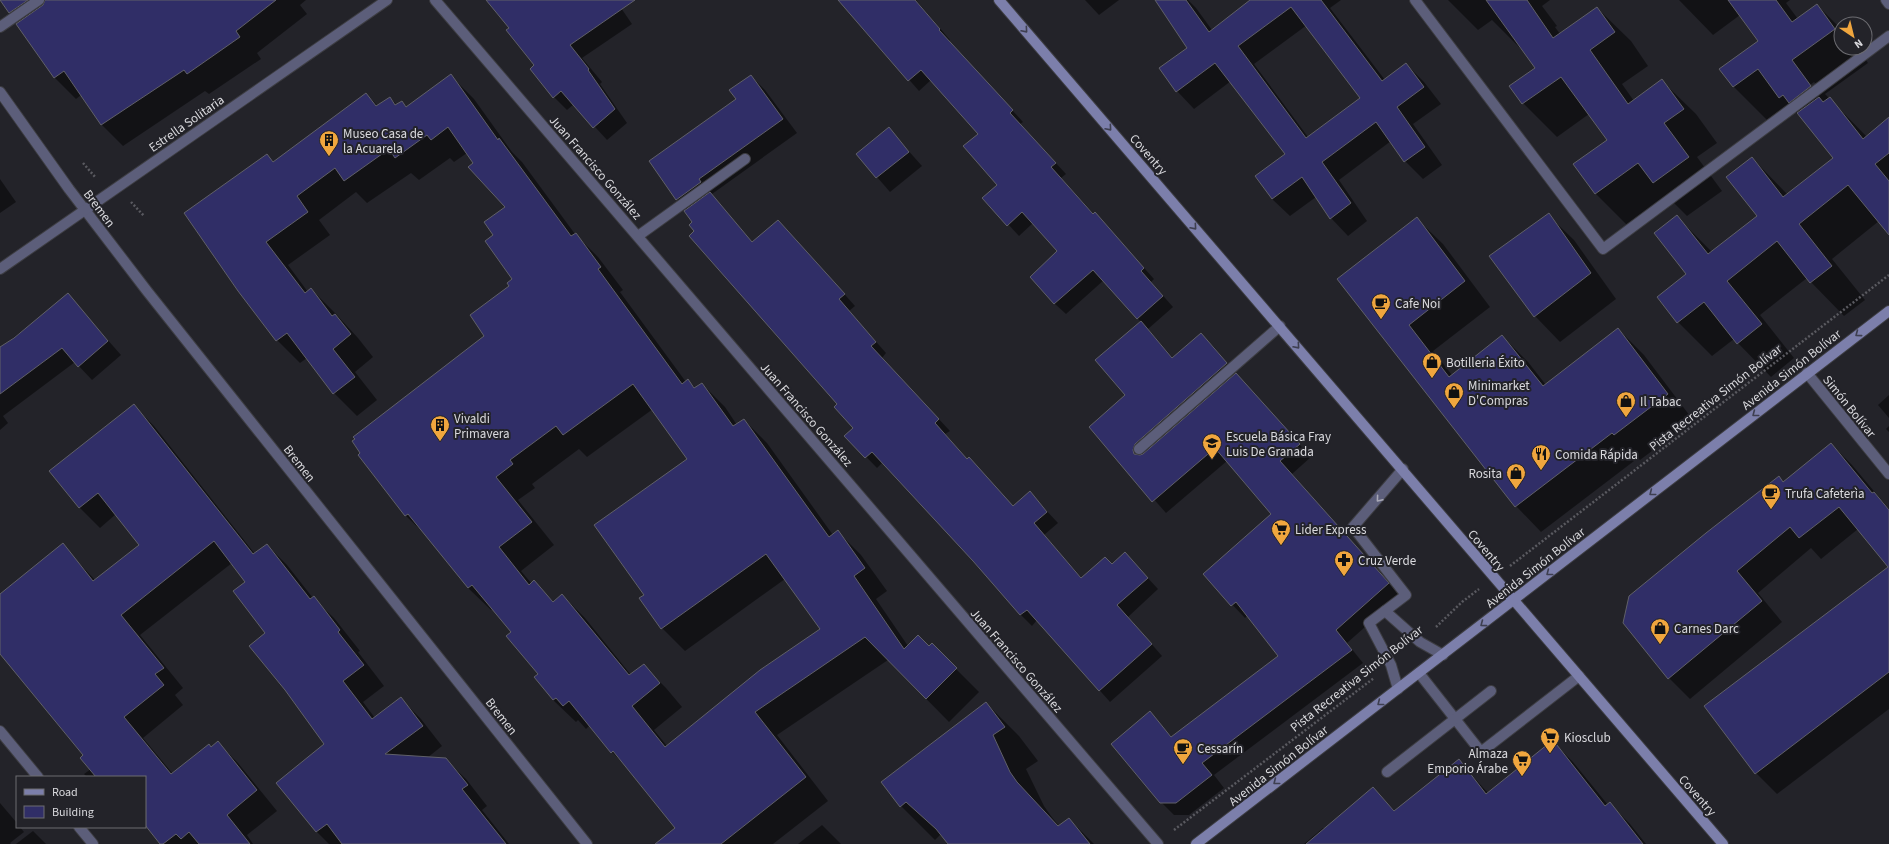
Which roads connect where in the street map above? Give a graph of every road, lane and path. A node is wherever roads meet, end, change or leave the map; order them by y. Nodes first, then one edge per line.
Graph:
1 (39, 0) edge
2 (387, 0) edge
3 (436, 0) edge
4 (999, 0) edge
5 (1415, 0) edge
6 (1886, 0) edge
7 (1889, 4) edge
8 (0, 27) edge
9 (1889, 36) edge
10 (0, 92) edge
11 (745, 159) dead end
12 (85, 209) junction
13 (638, 236) junction
14 (0, 269) edge
15 (1889, 275) edge
16 (1889, 311) edge
17 (1280, 326) junction
18 (1807, 373) junction
19 (1139, 449) dead end
20 (1403, 470) junction
21 (1889, 474) edge
22 (1494, 578) junction
23 (1514, 600) junction
24 (1385, 611) junction
25 (1420, 642) junction
26 (1443, 655) junction
27 (1391, 665) junction
28 (1419, 673) junction
29 (1579, 676) junction
30 (1398, 689) junction
31 (1491, 691) dead end
32 (1455, 719) junction
33 (0, 731) edge
34 (1387, 772) dead end
35 (37, 776) edge
36 (80, 828) edge
37 (1158, 843) edge
38 (93, 844) edge
39 (587, 844) edge
40 (1196, 844) edge
41 (1723, 844) edge

1 - 8 street
2 - 12 street, Estrella Solitaria
3 - 13 street, Juan Francisco González
4 -> 17 street, Coventry
5 - 9 street
6 - 7 street
10 - 12 street, Bremen
11 - 13 street
12 - 14 street, Estrella Solitaria
12 - 39 street, Bremen
13 - 37 street, Juan Francisco González
15 - 22 path, Pista Recreativa Simón Bolívar
16 -> 18 street, Avenida Simón Bolívar
17 - 19 street
17 -> 20 street, Coventry
18 - 21 street, Simón Bolívar
18 -> 23 street, Avenida Simón Bolívar
20 - 22 street, Coventry
20 -> 24 street
22 - 23 street, Coventry
22 - 25 path, Pista Recreativa Simón Bolívar
23 -> 26 street, Avenida Simón Bolívar
23 - 29 street, Coventry
24 - 25 street
24 - 27 street
25 - 26 street
26 - 28 street, Avenida Simón Bolívar
27 - 30 street
27 - 37 path, Pista Recreativa Simón Bolívar
28 - 30 street, Avenida Simón Bolívar
28 - 32 street
29 - 32 street
29 - 41 street, Coventry
30 -> 40 street, Avenida Simón Bolívar
31 - 32 street
32 - 34 street
33 - 35 street
36 - 38 street

